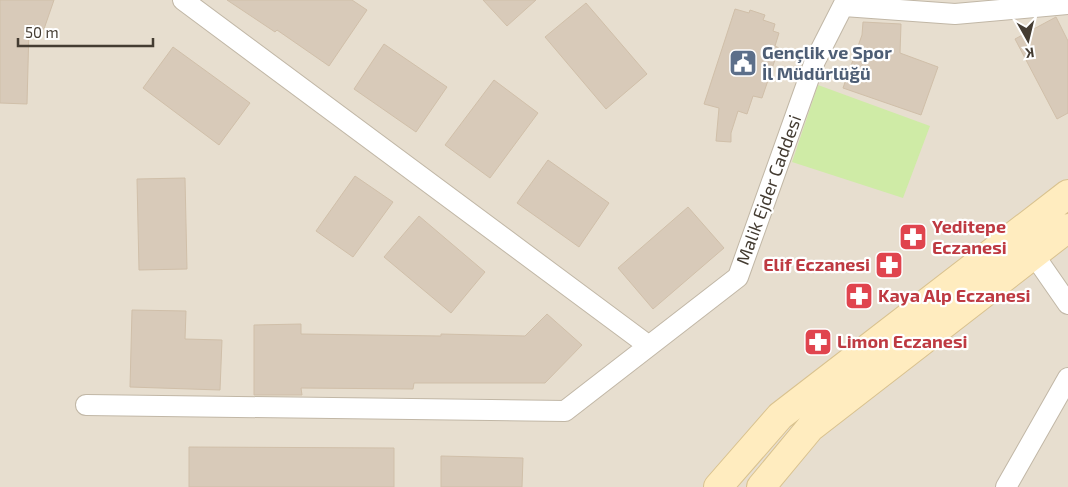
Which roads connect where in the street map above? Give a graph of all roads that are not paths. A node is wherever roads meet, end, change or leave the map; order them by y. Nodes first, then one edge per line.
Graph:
1 (183, 0) edge
2 (845, 3) edge
3 (1068, 4) edge
4 (1068, 194) edge
5 (1068, 228) edge
6 (1034, 255) junction
7 (1068, 304) edge
8 (649, 346) junction
9 (1068, 378) edge
10 (86, 405) dead end
11 (718, 487) edge
12 (762, 487) edge
13 (1006, 487) edge

1 - 8 street
2 - 3 street
2 - 8 street, Malik Ejder Caddesi
4 - 11 main road
5 - 6 main road
6 - 7 street
6 - 12 main road
8 - 10 street, Malik Ejder Caddesi
9 - 13 street

